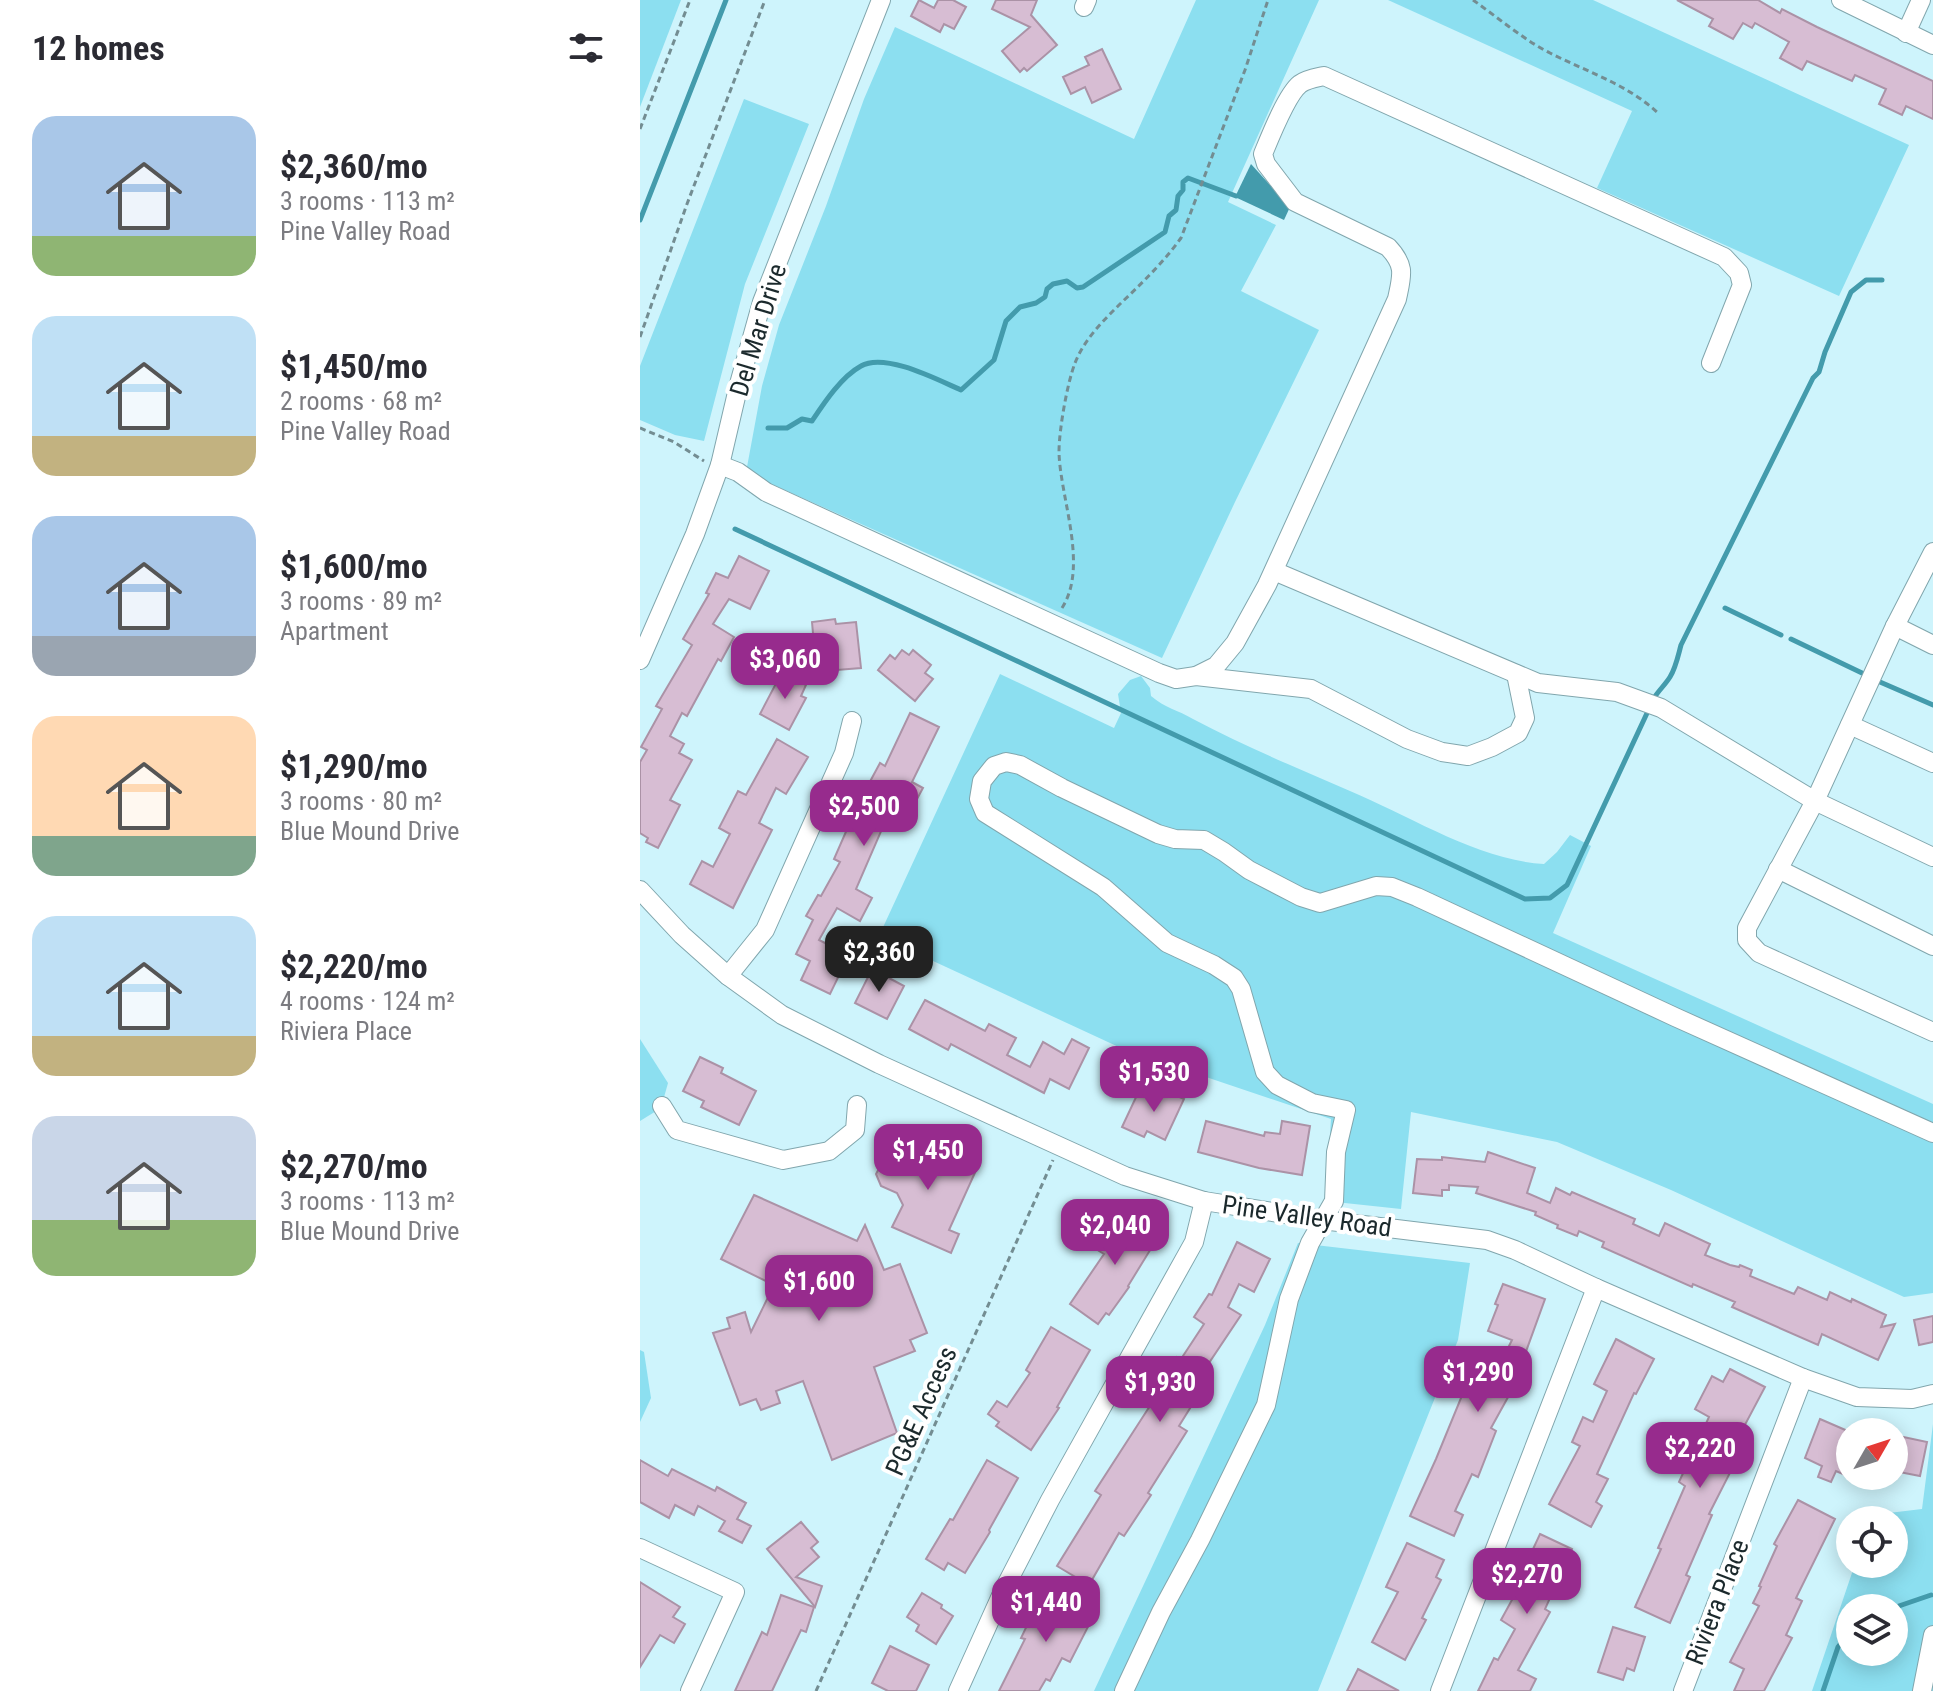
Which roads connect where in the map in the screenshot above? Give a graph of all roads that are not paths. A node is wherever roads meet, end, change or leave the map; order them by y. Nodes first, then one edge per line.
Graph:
1 (881, 0) edge
2 (1841, 0) edge
3 (1921, 0) edge
4 (1906, 33) junction
5 (1933, 45) edge
6 (1711, 363) dead end
7 (720, 465) junction
8 (1933, 552) edge
9 (1274, 571) junction
10 (1895, 626) junction
11 (1933, 645) edge
12 (640, 660) edge
13 (1516, 674) junction
14 (1196, 676) junction
15 (852, 721) dead end
16 (1850, 725) junction
17 (1933, 763) edge
18 (1815, 801) junction
19 (1933, 857) edge
20 (1778, 869) junction
21 (640, 890) edge
22 (1933, 946) edge
23 (728, 976) junction
24 (1933, 1032) edge
25 (857, 1105) dead end
26 (662, 1106) dead end
27 (1933, 1133) edge
28 (1204, 1201) junction
29 (1322, 1220) junction
30 (1596, 1288) junction
31 (1803, 1378) junction
32 (1933, 1394) edge
33 (640, 1548) edge
34 (1933, 1635) edge
35 (690, 1691) edge
36 (958, 1691) edge
37 (1124, 1691) edge
38 (1440, 1691) edge
39 (1683, 1691) edge
40 (1922, 1691) edge

1 - 7 street, Del Mar Drive
2 - 4 street
3 - 4 street
4 - 5 street
6 - 9 street
7 - 12 street, Del Mar Drive
7 - 14 street
8 - 10 street
9 - 13 street
9 - 14 street
10 - 11 street
10 - 16 street
13 - 14 street
13 - 18 street
15 - 23 street
16 - 17 street
16 - 18 street
18 - 19 street
18 - 20 street
20 - 22 street
20 - 24 street
21 - 23 street, Pine Valley Road
23 - 28 street, Pine Valley Road
25 - 26 street
27 - 29 street
28 - 29 street, Pine Valley Road
28 - 36 street
29 - 30 street, Pine Valley Road
29 - 37 street
30 - 31 street, Pine Valley Road
30 - 38 street
31 - 32 street, Pine Valley Road
31 - 39 street, Riviera Place
33 - 35 street
34 - 40 street

